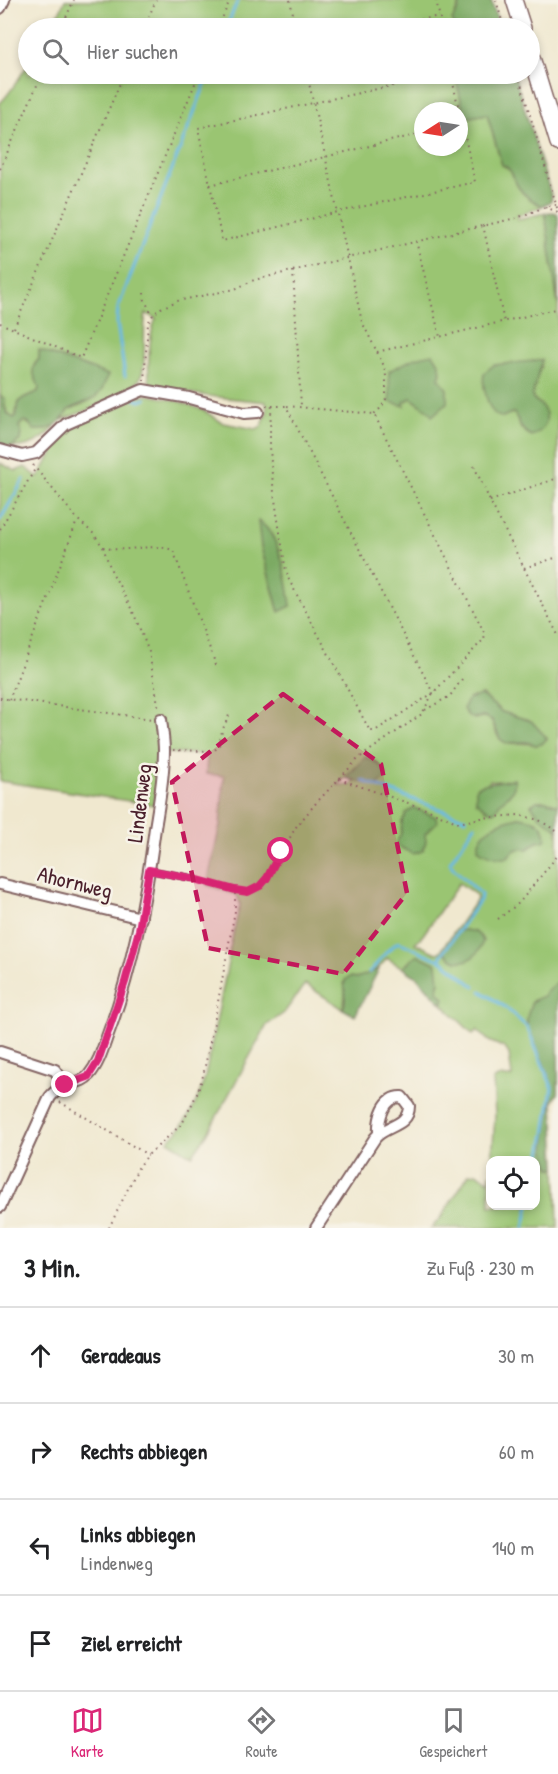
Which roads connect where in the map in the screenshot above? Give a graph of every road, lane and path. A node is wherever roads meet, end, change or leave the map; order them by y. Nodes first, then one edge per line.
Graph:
1 (4, 0) edge
2 (74, 0) edge
3 (156, 0) edge
4 (230, 0) edge
5 (290, 0) edge
6 (436, 0) edge
7 (496, 0) edge
8 (514, 0) edge
9 (0, 8) edge
10 (439, 16) joint
11 (66, 18) edge
12 (148, 18) edge
13 (222, 18) edge
14 (294, 18) edge
15 (429, 18) edge
16 (501, 18) edge
17 (520, 18) edge
18 (540, 83) edge
19 (38, 84) edge
20 (120, 84) edge
21 (196, 84) edge
22 (309, 84) edge
23 (398, 84) edge
24 (453, 84) edge
25 (521, 84) edge
26 (313, 102) junction
27 (456, 102) edge
28 (414, 136) edge
29 (557, 138) edge
30 (468, 154) edge
31 (325, 156) junction
32 (0, 170) edge
33 (210, 185) junction
34 (554, 199) junction
35 (551, 204) junction
36 (556, 205) junction
37 (544, 207) junction
38 (338, 212) junction
39 (558, 212) edge
40 (483, 224) junction
41 (416, 241) junction
42 (350, 259) junction
43 (293, 271) junction
44 (144, 293) dead end
45 (555, 309) dead end
46 (153, 315) junction
47 (504, 322) junction
48 (0, 323) edge
49 (14, 328) junction
50 (440, 336) junction
51 (377, 351) junction
52 (143, 390) junction
53 (286, 406) junction
54 (302, 406) junction
55 (258, 412) dead end
56 (374, 414) junction
57 (0, 450) edge
58 (30, 456) junction
59 (474, 466) dead end
60 (35, 469) junction
61 (558, 478) edge
62 (490, 501) junction
63 (78, 520) junction
64 (0, 529) edge
65 (102, 547) junction
66 (558, 557) edge
67 (524, 568) junction
68 (558, 635) edge
69 (216, 665) dead end
70 (462, 680) dead end
71 (433, 693) junction
72 (0, 698) edge
73 (9, 700) junction
74 (425, 710) junction
75 (230, 713) dead end
76 (160, 719) junction
77 (164, 750) junction
78 (339, 779) junction
79 (558, 832) edge
80 (558, 855) edge
81 (149, 870) junction
82 (191, 878) joint
83 (0, 884) edge
84 (235, 890) junction
85 (141, 918) junction
86 (498, 919) dead end
87 (0, 1052) edge
88 (65, 1085) junction
89 (50, 1097) junction
90 (379, 1133) dead end
91 (148, 1155) junction
92 (0, 1207) edge
93 (109, 1228) edge
94 (316, 1228) edge

1 - 9 street
2 - 11 path
3 - 12 path
4 - 13 path
5 - 14 path
6 - 10 path
7 - 16 path
8 - 17 main road
10 - 15 path
18 - 29 main road
19 - 32 path
20 - 49 path
21 - 49 path
22 - 26 path
23 - 26 path
24 - 27 path
25 - 34 path
26 - 31 path
26 - 33 path
28 - 31 path
30 - 38 path
31 - 33 path
31 - 38 path
33 - 38 path
34 - 35 path
34 - 36 path
35 - 36 path
35 - 37 path
36 - 39 path
37 - 39 path
37 - 40 path
38 - 42 path
40 - 41 path
40 - 47 path
41 - 42 path
41 - 50 path
42 - 43 path
42 - 51 path
43 - 46 path
43 - 54 path
44 - 46 path
45 - 47 path
46 - 52 path
47 - 50 path
48 - 49 path
50 - 51 path
51 - 56 path
52 - 55 street
52 - 58 street
53 - 54 path
53 - 71 path
53 - 71 path
54 - 56 path
56 - 71 path
57 - 58 street
58 - 60 path
59 - 62 path
60 - 63 path
60 - 64 path
61 - 62 path
62 - 67 path
63 - 65 path
63 - 73 path
65 - 69 path
65 - 76 path
66 - 67 path
67 - 68 path
70 - 74 path
71 - 74 path
72 - 73 path
73 - 76 path
74 - 78 path
75 - 77 path
76 - 77 street, Lindenweg
77 - 81 street, Lindenweg
78 - 79 path
78 - 84 path
80 - 86 path
81 - 82 lane
81 - 85 street, Lindenweg
82 - 84 path
83 - 85 street, Ahornweg
84 - 91 path
85 - 88 street, Lindenweg
87 - 88 street
88 - 89 street, Lindenweg
89 - 91 path
89 - 92 street, Lindenweg
90 - 94 street
91 - 93 path

